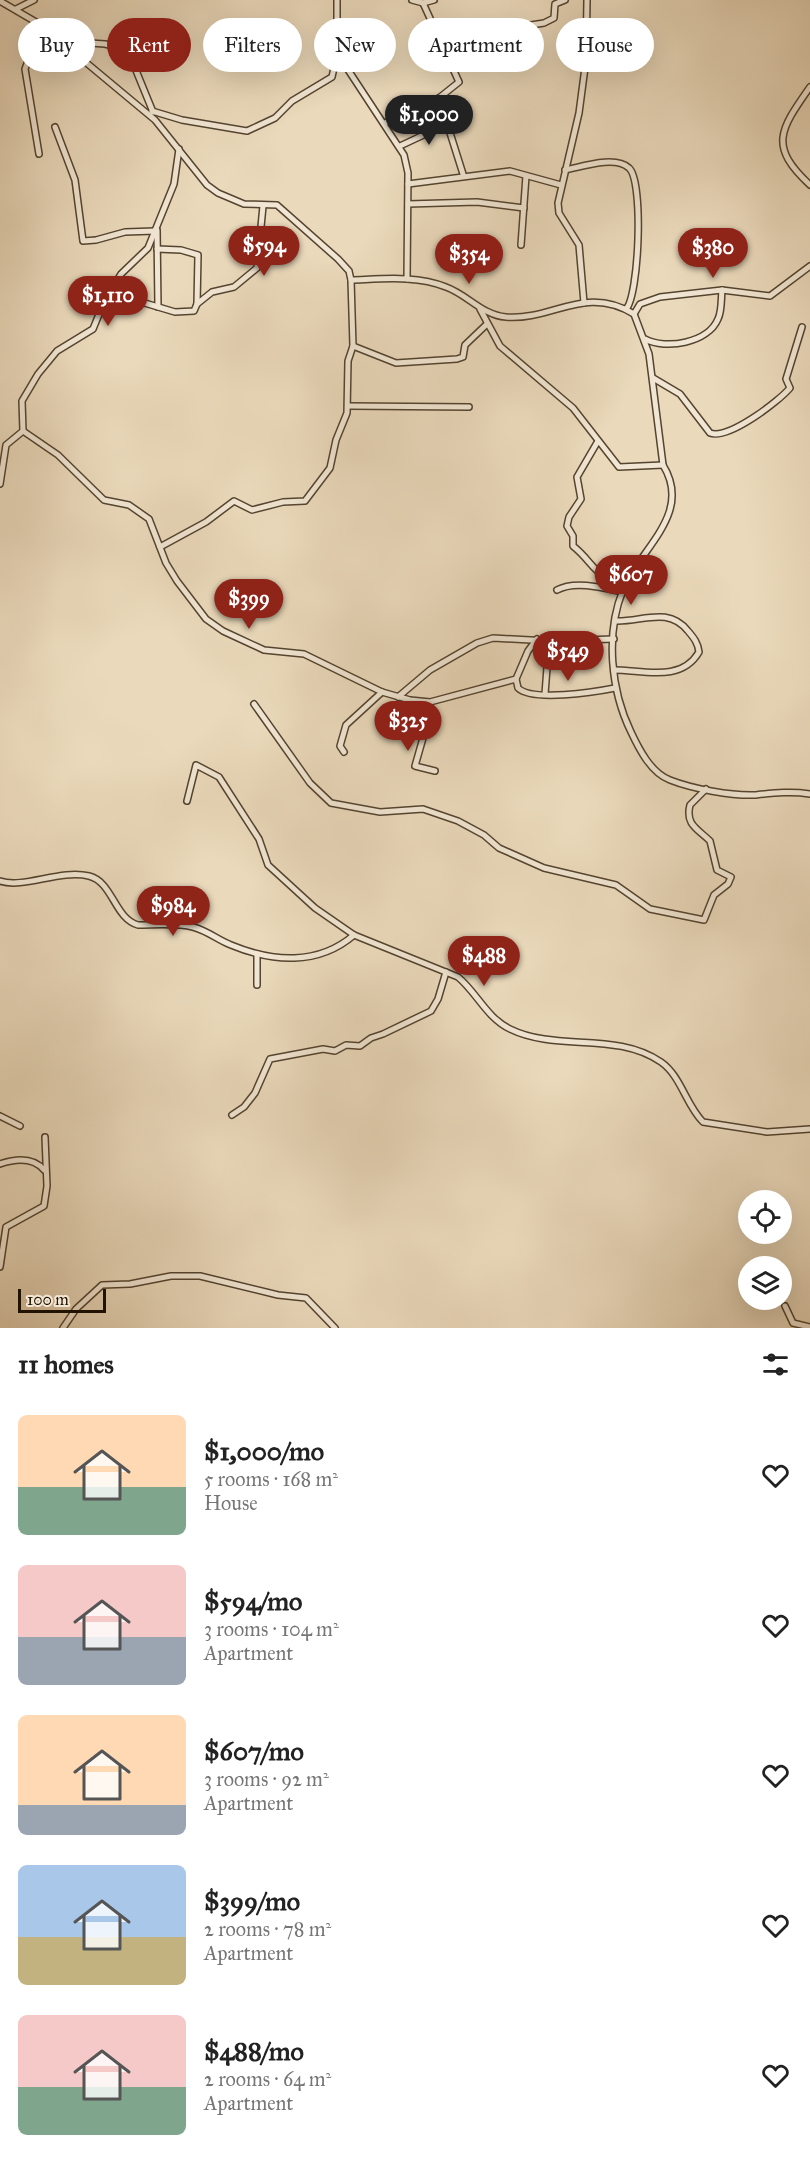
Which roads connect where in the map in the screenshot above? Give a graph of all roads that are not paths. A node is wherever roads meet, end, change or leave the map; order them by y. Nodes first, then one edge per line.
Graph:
1 (34, 0) edge
2 (337, 0) edge
3 (412, 0) edge
4 (434, 0) edge
5 (565, 0) edge
6 (586, 0) edge
7 (0, 1) edge
8 (423, 3) junction
9 (16, 9) junction
10 (30, 18) edge
11 (337, 18) edge
12 (430, 18) edge
13 (544, 23) edge
14 (95, 43) edge
15 (95, 70) edge
16 (25, 72) edge
17 (333, 72) edge
18 (350, 72) edge
19 (456, 72) edge
20 (810, 87) edge
21 (439, 98) junction
22 (152, 111) junction
23 (155, 120) junction
24 (385, 123) junction
25 (447, 124) junction
26 (55, 127) dead end
27 (400, 146) junction
28 (179, 148) junction
29 (39, 154) dead end
30 (565, 170) junction
31 (464, 174) junction
32 (526, 176) junction
33 (408, 184) junction
34 (561, 185) junction
35 (810, 185) edge
36 (408, 204) junction
37 (263, 206) junction
38 (524, 208) junction
39 (156, 230) junction
40 (521, 245) dead end
41 (157, 249) junction
42 (810, 266) edge
43 (406, 279) junction
44 (351, 280) junction
45 (722, 290) junction
46 (111, 293) junction
47 (584, 303) junction
48 (197, 304) junction
49 (158, 307) junction
50 (480, 309) junction
51 (626, 309) junction
52 (634, 314) junction
53 (487, 324) junction
54 (802, 327) dead end
55 (645, 339) junction
56 (353, 346) junction
57 (653, 378) junction
58 (348, 406) junction
59 (470, 406) dead end
60 (22, 431) junction
61 (598, 441) junction
62 (663, 465) junction
63 (0, 484) edge
64 (160, 547) junction
65 (630, 576) junction
66 (557, 590) dead end
67 (622, 592) junction
68 (616, 621) junction
69 (537, 639) junction
70 (614, 639) junction
71 (549, 641) junction
72 (614, 670) junction
73 (516, 678) junction
74 (615, 688) junction
75 (382, 692) junction
76 (545, 694) junction
77 (398, 697) junction
78 (428, 702) junction
79 (254, 704) dead end
80 (344, 752) dead end
81 (435, 771) dead end
82 (706, 789) junction
83 (810, 794) edge
84 (187, 801) dead end
85 (0, 881) edge
86 (354, 936) junction
87 (257, 954) junction
88 (446, 972) junction
89 (257, 985) dead end
90 (232, 1115) dead end
91 (0, 1116) edge
92 (20, 1126) dead end
93 (810, 1129) edge
94 (45, 1137) dead end
95 (0, 1164) edge
96 (44, 1170) junction
97 (0, 1267) edge
98 (787, 1310) edge
99 (810, 1327) edge
100 (63, 1328) edge
101 (334, 1328) edge

1 - 9 street
2 - 11 street
3 - 8 street
4 - 8 street
5 - 13 street
6 - 30 street
7 - 9 street
8 - 12 street
9 - 10 street
14 - 22 street
15 - 23 street
16 - 29 street
17 - 22 street
18 - 24 street
19 - 21 street
20 - 35 street
21 - 24 street
21 - 25 street
22 - 23 street
23 - 28 street
24 - 27 street
25 - 27 street
25 - 31 street
26 - 39 street
27 - 33 street
28 - 37 street
28 - 39 street
30 - 34 street
30 - 51 street
31 - 32 street
31 - 33 street
32 - 34 street
32 - 38 street
33 - 36 street
34 - 47 street
36 - 38 street
36 - 43 street
37 - 44 street
37 - 48 street
38 - 40 street
39 - 41 street
39 - 46 street
41 - 48 street
41 - 49 street
42 - 45 street
43 - 44 street
43 - 50 street
44 - 56 street
45 - 52 street
45 - 55 street
46 - 49 street
46 - 60 street
47 - 50 street
47 - 51 street
48 - 49 street
50 - 53 street
51 - 52 street
52 - 55 street
53 - 56 street
53 - 61 street
54 - 57 street
55 - 57 street
56 - 58 street
57 - 62 street
58 - 59 street
58 - 64 street
60 - 63 street
60 - 64 street
61 - 62 street
61 - 65 street
62 - 65 street
64 - 75 street
65 - 67 street
66 - 67 street
67 - 68 street
68 - 70 street
68 - 72 street
69 - 71 street
69 - 73 street
69 - 77 street
70 - 71 street
70 - 72 street
71 - 76 street
72 - 74 street
73 - 76 street
73 - 78 street
74 - 76 street
74 - 82 street
75 - 77 street
75 - 80 street
77 - 78 street
78 - 81 street
79 - 82 street
82 - 83 street
84 - 86 street
85 - 87 street
86 - 87 street
86 - 88 street
87 - 89 street
88 - 90 street
88 - 93 street
91 - 92 street
94 - 96 street
95 - 96 street
96 - 97 street
98 - 99 street
100 - 101 street

